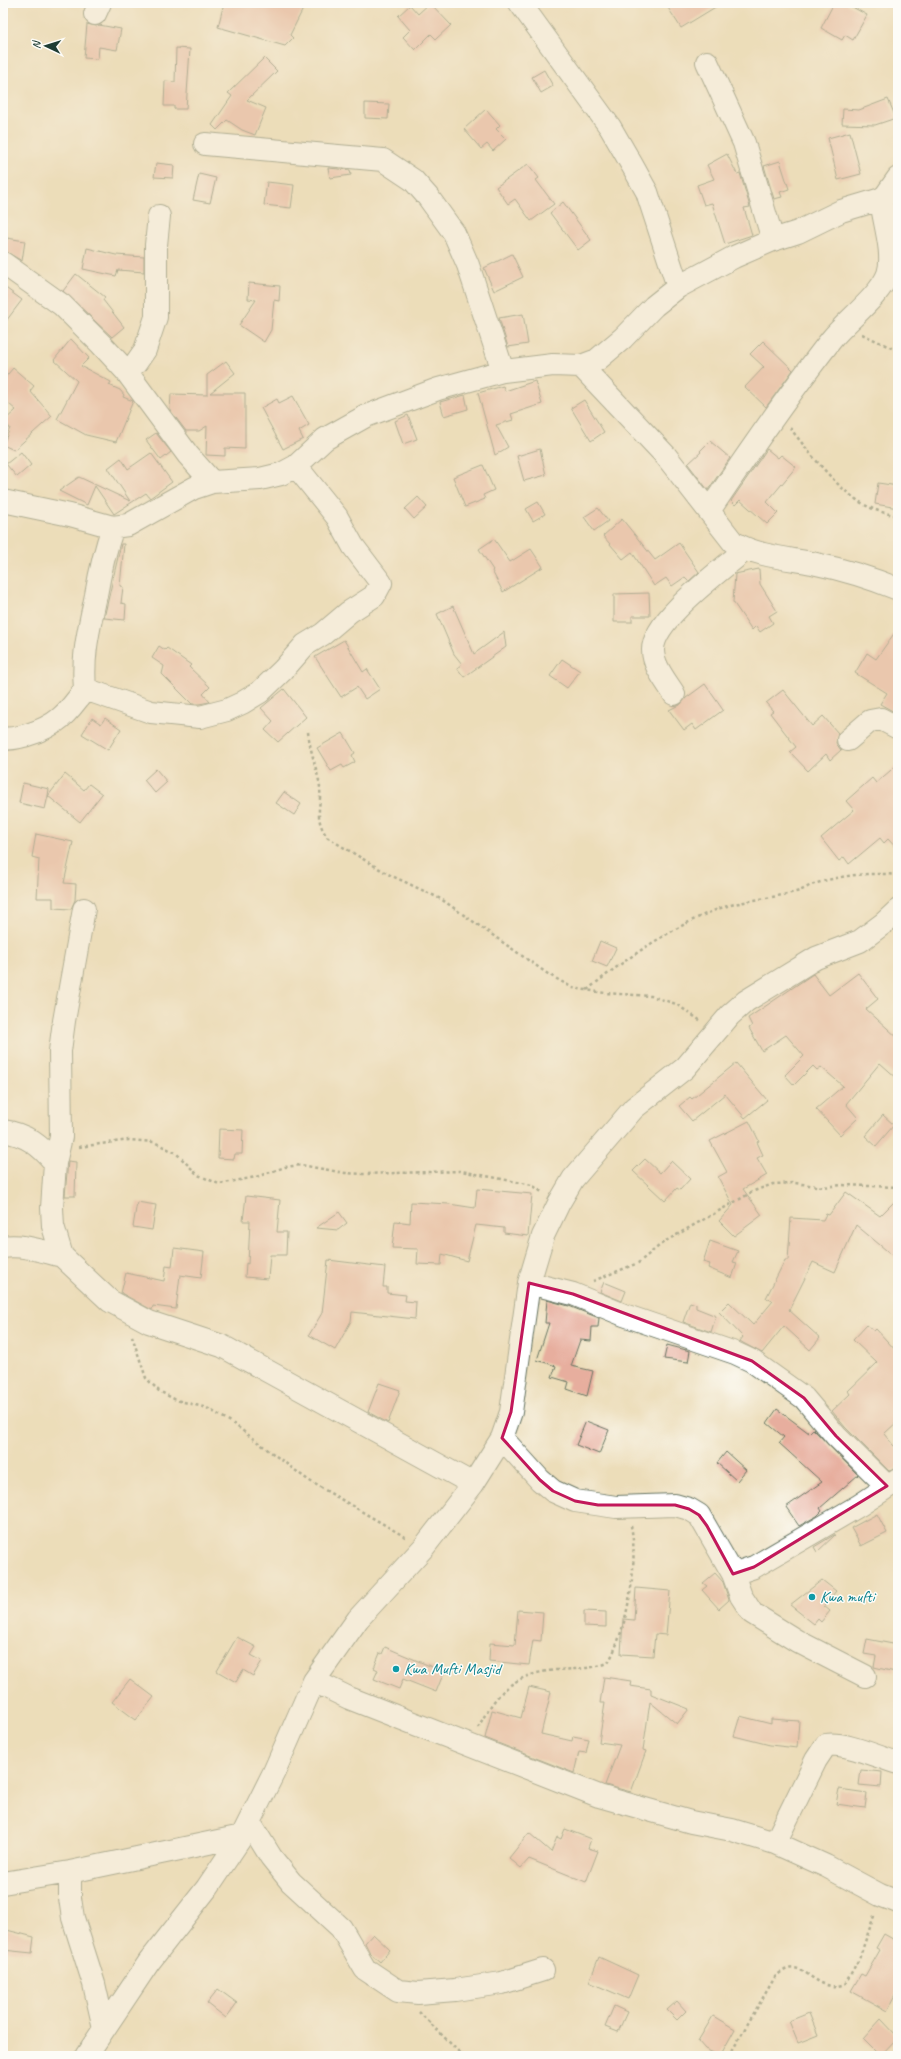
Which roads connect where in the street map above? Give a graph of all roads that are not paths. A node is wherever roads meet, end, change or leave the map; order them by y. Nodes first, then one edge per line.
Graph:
1 (520, 3) edge
2 (707, 62) dead end
3 (205, 144) dead end
4 (898, 178) edge
5 (881, 199) junction
6 (159, 216) dead end
7 (773, 240) junction
8 (3, 263) edge
9 (678, 287) junction
10 (581, 366) junction
11 (126, 371) junction
12 (503, 371) junction
13 (296, 466) junction
14 (212, 482) junction
15 (4, 502) edge
16 (709, 511) junction
17 (113, 527) junction
18 (746, 549) junction
19 (898, 589) edge
20 (85, 689) junction
21 (674, 694) dead end
22 (898, 728) edge
23 (3, 738) edge
24 (848, 740) dead end
25 (84, 909) dead end
26 (893, 922) edge
27 (3, 1131) edge
28 (58, 1156) junction
29 (3, 1247) edge
30 (62, 1256) junction
31 (529, 1283) junction
32 (502, 1438) junction
33 (893, 1483) edge
34 (473, 1484) junction
35 (733, 1574) junction
36 (865, 1676) dead end
37 (314, 1681) junction
38 (898, 1763) edge
39 (246, 1830) junction
40 (775, 1843) junction
41 (70, 1872) junction
42 (3, 1883) edge
43 (889, 1898) edge
44 (543, 1970) dead end
45 (104, 2028) junction
46 (86, 2056) edge

1 - 9 street
2 - 7 street
3 - 12 street
4 - 5 street
5 - 7 street
5 - 16 street
6 - 11 street
7 - 9 street
8 - 11 street
9 - 10 street
10 - 12 street
10 - 16 street
11 - 14 street
12 - 13 street
13 - 14 street
13 - 20 street
14 - 17 street
15 - 17 street
16 - 18 street
17 - 20 street
18 - 19 street
18 - 21 street
20 - 23 street
22 - 24 street
25 - 28 street
26 - 31 street
27 - 28 street
28 - 30 street
29 - 30 street
30 - 34 street
31 - 32 street
31 - 33 street
32 - 34 street
32 - 35 street
33 - 35 street
34 - 37 street
35 - 36 street
37 - 39 street
37 - 40 street
38 - 40 street
39 - 41 street
39 - 44 street
39 - 45 street
40 - 43 street
41 - 42 street
41 - 45 street
45 - 46 street

